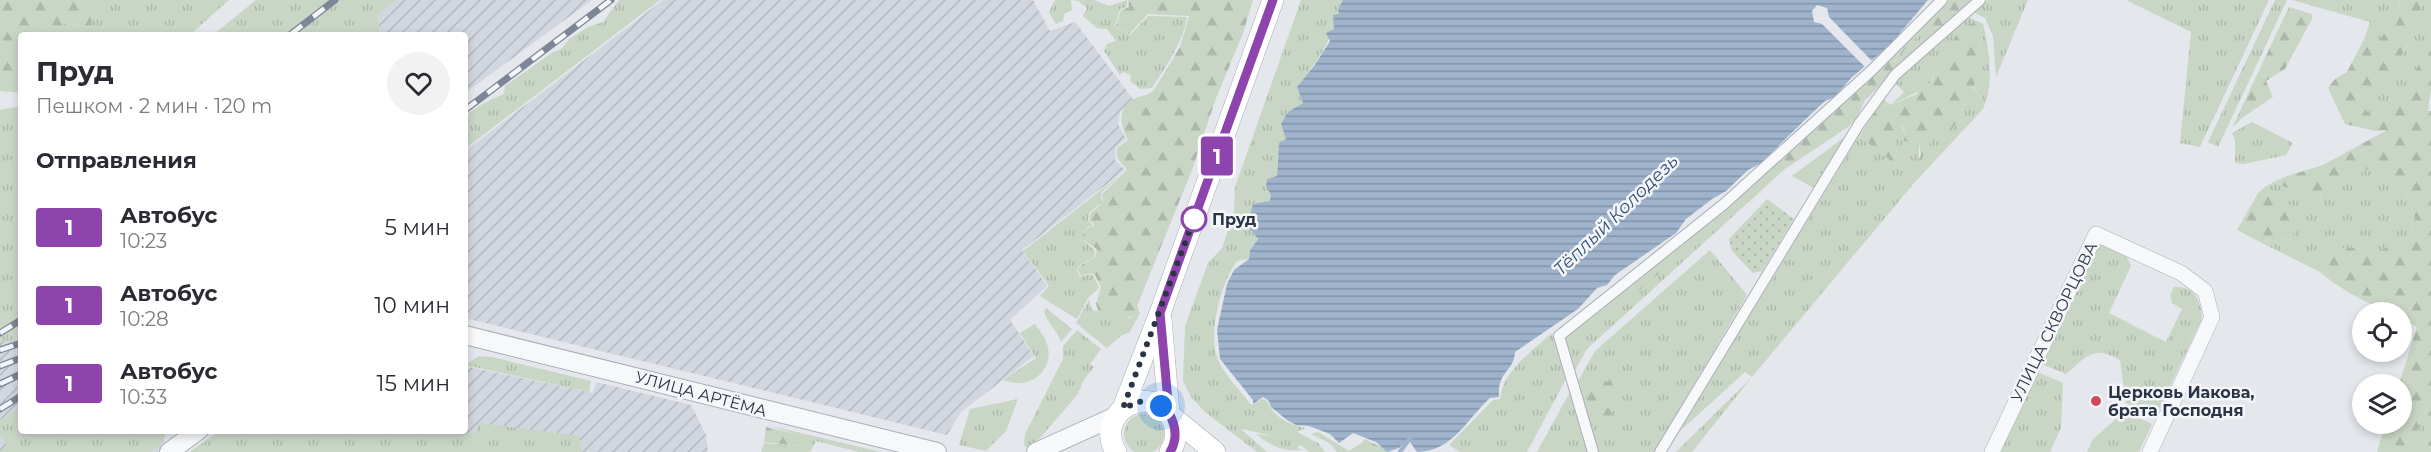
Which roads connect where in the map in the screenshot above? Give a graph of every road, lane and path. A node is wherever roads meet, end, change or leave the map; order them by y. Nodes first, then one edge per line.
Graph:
1 (1273, 0) edge
2 (1942, 0) edge
3 (1980, 0) edge
4 (1160, 313) junction
5 (468, 336) edge
6 (1119, 412) junction
7 (1169, 414) junction
8 (194, 434) edge
9 (169, 452) edge
10 (937, 452) edge
11 (1036, 452) edge
12 (1116, 452) edge
13 (1170, 452) edge
14 (1215, 452) edge
15 (1593, 452) edge
16 (1660, 452) edge
17 (1992, 452) edge
18 (2150, 452) edge

1 - 4 main road
2 - 15 street
3 - 16 street
4 - 6 main road
4 - 7 main road
5 - 10 street, УЛИЦА АРТЁМА
6 - 7 main road
6 - 11 street
6 - 12 main road
7 - 13 main road
7 - 14 main road
8 - 9 street
17 - 18 street, УЛИЦА СКВОРЦОВА

